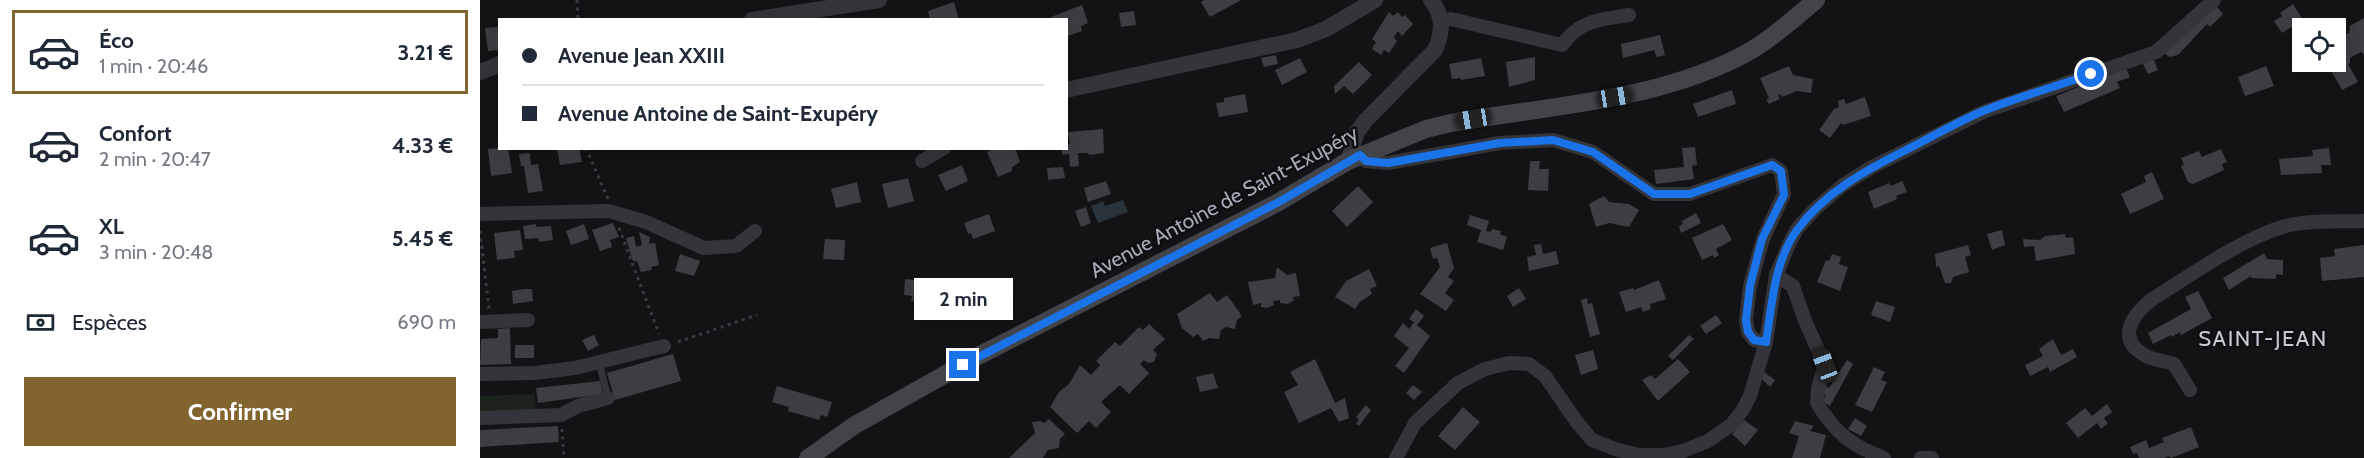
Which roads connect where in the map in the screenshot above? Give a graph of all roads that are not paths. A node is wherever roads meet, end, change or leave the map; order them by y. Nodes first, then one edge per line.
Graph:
1 (879, 0) edge
2 (1375, 0) edge
3 (1431, 0) edge
4 (1816, 0) edge
5 (2214, 0) edge
6 (1629, 15) dead end
7 (765, 18) edge
8 (1441, 21) junction
9 (498, 65) edge
10 (480, 72) edge
11 (1068, 90) edge
12 (941, 150) edge
13 (1354, 158) junction
14 (922, 161) dead end
15 (480, 214) edge
16 (2364, 221) edge
17 (755, 231) dead end
18 (1776, 275) junction
19 (528, 320) dead end
20 (485, 321) edge
21 (1766, 342) junction
22 (664, 346) road end
23 (599, 362) junction
24 (480, 374) edge
25 (2190, 390) dead end
26 (608, 398) joint
27 (480, 418) edge
28 (808, 458) edge
29 (1396, 458) edge
30 (1884, 458) edge
31 (1921, 458) edge
32 (1932, 458) edge

1 - 7 street
2 - 11 street
3 - 8 street
4 - 13 main road, Avenue Antoine de Saint-Exupéry
5 - 18 street
6 - 8 street
8 - 13 street
9 - 10 street
12 - 14 street
13 - 21 street
13 - 28 main road, Avenue Antoine de Saint-Exupéry
15 - 17 street
16 - 25 street
18 - 21 street
18 - 30 street
19 - 20 street
21 - 29 street
22 - 23 street
23 - 24 street
23 - 26 lane
26 - 27 street
31 - 32 street

